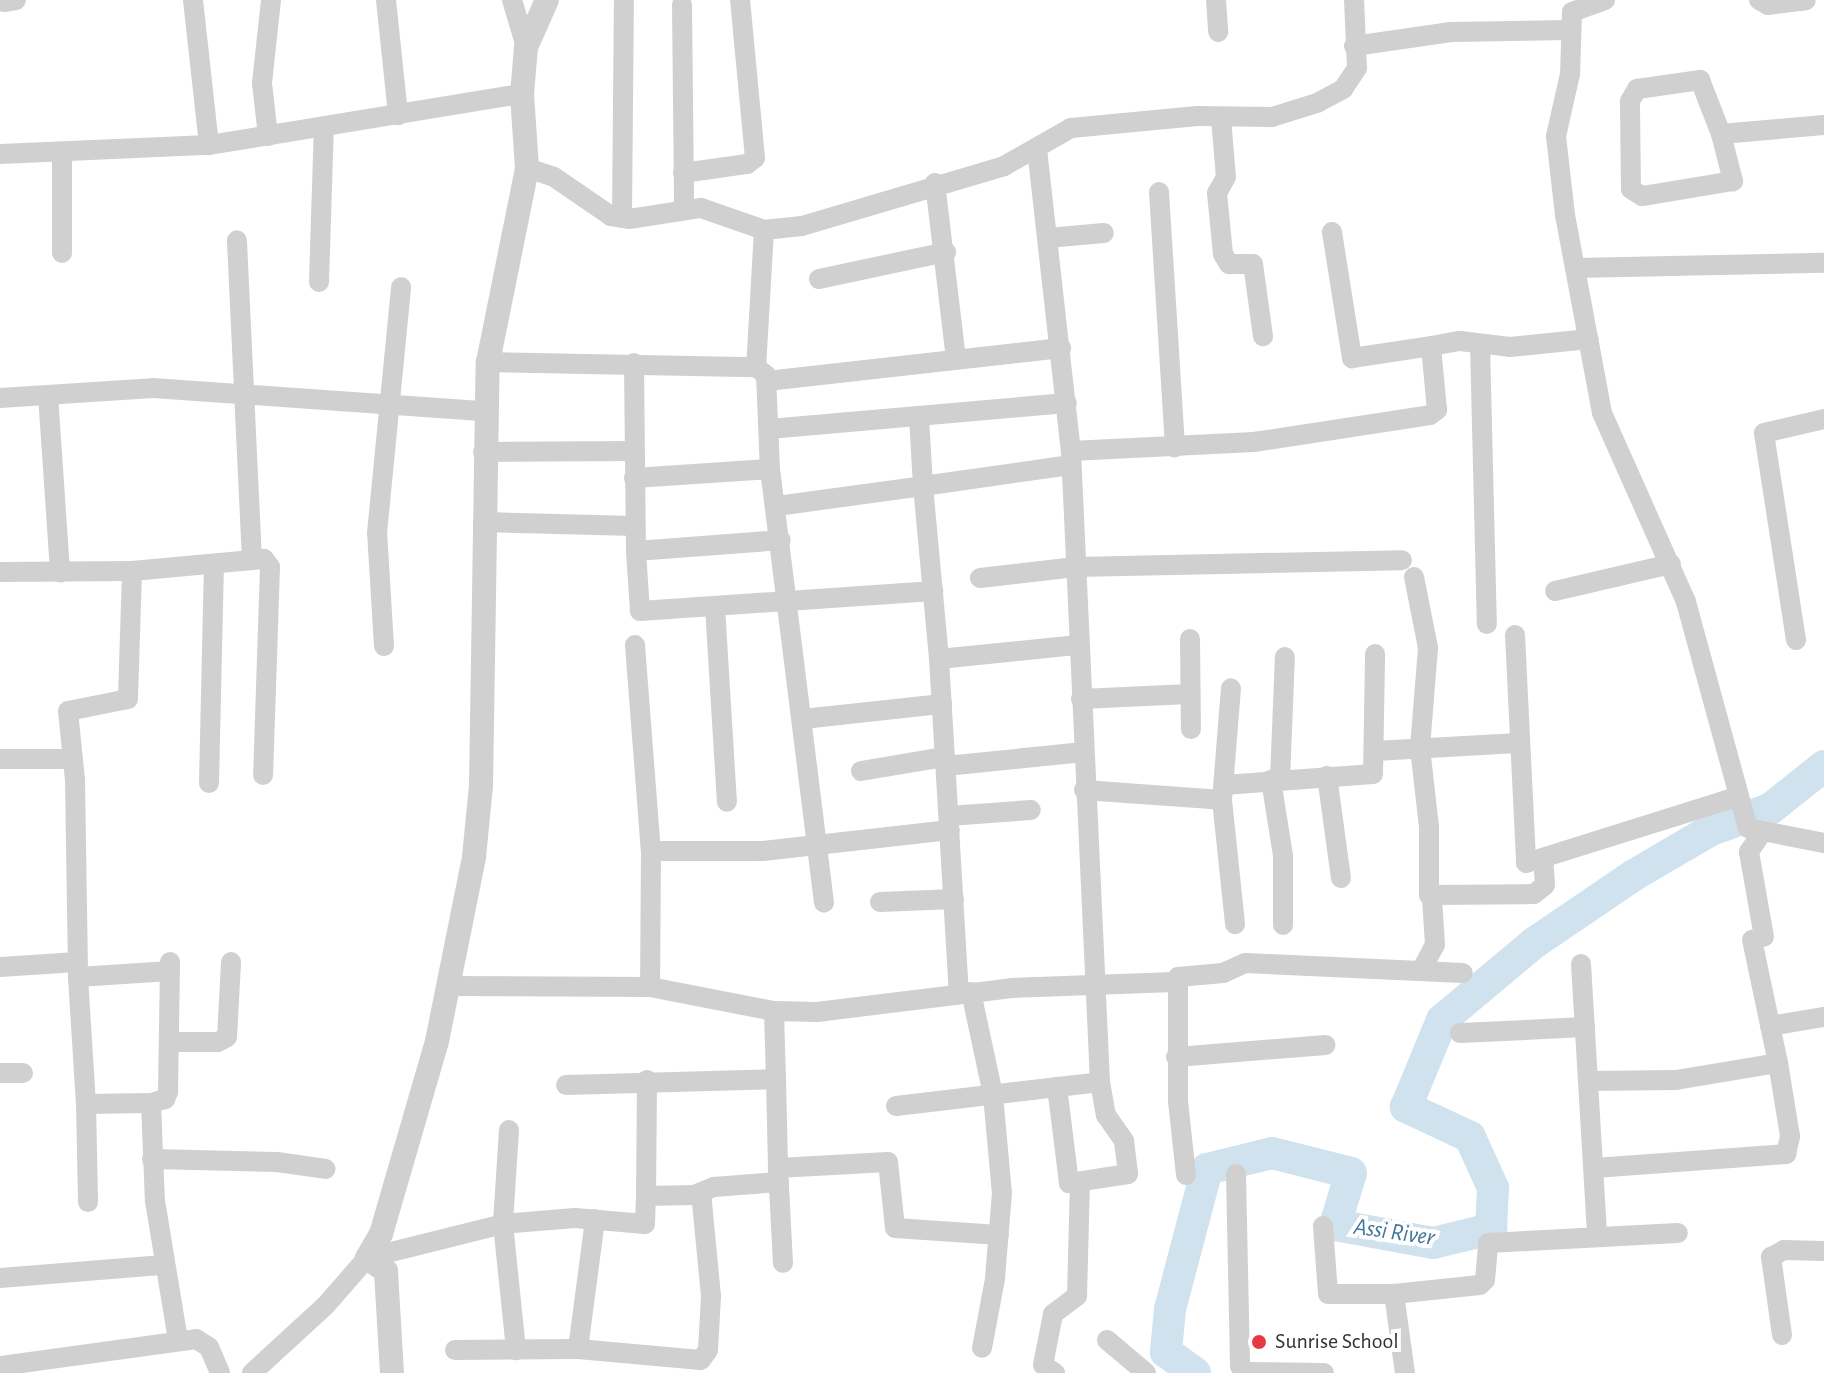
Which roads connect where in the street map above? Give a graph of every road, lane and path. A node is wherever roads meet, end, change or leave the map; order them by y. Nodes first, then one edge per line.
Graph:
1 (193, 0) edge
2 (271, 0) edge
3 (386, 0) edge
4 (512, 0) edge
5 (547, 0) edge
6 (740, 0) edge
7 (1216, 0) edge
8 (1354, 0) edge
9 (1605, 0) edge
10 (1759, 0) edge
11 (1806, 0) edge
12 (624, 3) dead end
13 (682, 5) dead end
14 (1571, 30) junction
15 (1218, 32) dead end
16 (1354, 46) junction
17 (526, 47) junction
18 (522, 94) junction
19 (398, 115) junction
20 (1221, 118) junction
21 (1824, 125) edge
22 (324, 127) junction
23 (1721, 134) junction
24 (268, 136) junction
25 (209, 145) junction
26 (1037, 149) junction
27 (62, 152) junction
28 (0, 154) edge
29 (527, 168) junction
30 (683, 173) junction
31 (935, 183) junction
32 (1159, 192) dead end
33 (684, 209) junction
34 (622, 218) junction
35 (764, 230) junction
36 (1332, 232) dead end
37 (1104, 233) dead end
38 (1048, 238) junction
39 (237, 240) dead end
40 (946, 252) junction
41 (62, 253) dead end
42 (1824, 263) edge
43 (1576, 268) junction
44 (819, 279) dead end
45 (319, 282) dead end
46 (401, 287) dead end
47 (1263, 336) dead end
48 (1589, 339) junction
49 (1480, 344) junction
50 (1431, 346) junction
51 (1061, 348) junction
52 (956, 358) junction
53 (488, 362) junction
54 (634, 363) junction
55 (761, 374) junction
56 (48, 395) junction
57 (247, 396) junction
58 (0, 398) edge
59 (1067, 403) junction
60 (392, 405) junction
61 (484, 411) junction
62 (919, 417) junction
63 (1824, 419) edge
64 (769, 429) junction
65 (1175, 448) junction
66 (633, 451) junction
67 (483, 452) junction
68 (1071, 458) junction
69 (770, 469) junction
70 (634, 478) junction
71 (923, 486) junction
72 (777, 506) junction
73 (483, 522) junction
74 (635, 526) junction
75 (781, 540) junction
76 (636, 551) junction
77 (252, 560) junction
78 (214, 564) junction
79 (1671, 564) junction
80 (1075, 567) junction
81 (132, 571) junction
82 (0, 572) edge
83 (60, 573) junction
84 (980, 578) dead end
85 (933, 591) junction
86 (1555, 591) dead end
87 (791, 603) junction
88 (715, 607) junction
89 (1487, 624) dead end
90 (1515, 635) dead end
91 (1190, 639) dead end
92 (1796, 640) dead end
93 (635, 645) dead end
94 (1078, 645) junction
95 (384, 646) dead end
96 (1375, 654) dead end
97 (1285, 657) dead end
98 (939, 659) junction
99 (1231, 688) dead end
100 (1189, 694) junction
101 (1081, 699) junction
102 (942, 704) junction
103 (803, 719) junction
104 (1191, 729) dead end
105 (1518, 743) junction
106 (1420, 748) junction
107 (1375, 751) junction
108 (1083, 752) junction
109 (0, 759) edge
110 (73, 759) junction
111 (945, 762) junction
112 (861, 771) dead end
113 (263, 775) dead end
114 (1327, 776) junction
115 (1276, 780) junction
116 (209, 783) dead end
117 (1084, 790) junction
118 (1223, 792) junction
119 (1738, 801) junction
120 (727, 802) dead end
121 (1031, 810) dead end
122 (949, 823) junction
123 (1754, 831) junction
124 (1824, 843) edge
125 (817, 845) junction
126 (651, 851) junction
127 (1543, 859) junction
128 (1341, 878) dead end
129 (1432, 897) junction
130 (954, 899) junction
131 (880, 902) dead end
132 (824, 903) dead end
133 (1235, 924) dead end
134 (1283, 925) dead end
135 (231, 962) dead end
136 (1581, 964) dead end
137 (0, 967) edge
138 (78, 969) junction
139 (1422, 969) junction
140 (1463, 973) dead end
141 (1175, 982) junction
142 (450, 986) junction
143 (1092, 986) junction
144 (650, 987) junction
145 (965, 993) junction
146 (774, 1011) junction
147 (1824, 1017) edge
148 (1770, 1026) junction
149 (1585, 1027) junction
150 (1460, 1033) dead end
151 (169, 1042) junction
152 (1326, 1045) dead end
153 (1176, 1057) junction
154 (1778, 1063) junction
155 (0, 1073) edge
156 (23, 1073) dead end
157 (776, 1079) junction
158 (647, 1080) junction
159 (1589, 1081) junction
160 (1100, 1082) junction
161 (566, 1085) dead end
162 (1057, 1087) junction
163 (993, 1095) junction
164 (151, 1103) junction
165 (86, 1104) junction
166 (896, 1106) dead end
167 (509, 1130) dead end
168 (152, 1159) junction
169 (1595, 1168) junction
170 (326, 1169) dead end
171 (1236, 1174) dead end
172 (779, 1175) junction
173 (1186, 1175) dead end
174 (1080, 1184) junction
175 (701, 1193) junction
176 (646, 1196) junction
177 (88, 1202) dead end
178 (595, 1219) junction
179 (503, 1224) junction
180 (1323, 1226) dead end
181 (1678, 1233) dead end
182 (999, 1235) junction
183 (1597, 1235) junction
184 (1824, 1251) edge
185 (367, 1258) junction
186 (783, 1263) dead end
187 (163, 1265) junction
188 (0, 1278) edge
189 (1394, 1294) junction
190 (1782, 1335) dead end
191 (178, 1340) junction
192 (1107, 1340) dead end
193 (982, 1348) dead end
194 (578, 1349) junction
195 (455, 1350) dead end
196 (516, 1350) junction
197 (0, 1366) edge
198 (1245, 1372) edge
199 (220, 1373) edge
200 (252, 1373) edge
201 (392, 1373) edge
202 (1055, 1373) edge
203 (1146, 1373) edge
204 (1324, 1373) edge
205 (1405, 1373) edge

1 - 25 street
2 - 24 street
3 - 19 street
4 - 17 street
5 - 17 street
6 - 30 street
7 - 15 street
8 - 16 street
9 - 14 street
10 - 11 street
12 - 34 street
13 - 30 street
14 - 16 street
14 - 43 street
16 - 20 street
17 - 18 street
18 - 19 street
18 - 29 street
19 - 22 street
20 - 26 street
20 - 47 street
21 - 23 street
22 - 24 street
22 - 45 street
23 - 23 street
24 - 25 street
25 - 27 street
26 - 31 street
26 - 38 street
27 - 28 street
27 - 41 street
29 - 34 street
29 - 53 street
30 - 33 street
31 - 35 street
31 - 40 street
32 - 65 street
33 - 34 street
33 - 35 street
35 - 55 street
36 - 50 street
37 - 38 street
38 - 51 street
39 - 57 street
40 - 44 street
40 - 52 street
42 - 43 street
43 - 48 street
46 - 60 street
48 - 49 street
48 - 79 street
49 - 50 street
49 - 89 street
50 - 65 street
51 - 52 street
51 - 59 street
52 - 55 street
53 - 54 street
53 - 61 street
54 - 55 street
54 - 66 street
55 - 64 street
56 - 57 street
56 - 58 street
56 - 83 street
57 - 60 street
57 - 77 street
59 - 62 street
59 - 68 street
60 - 61 street
60 - 95 street
61 - 67 street
62 - 64 street
62 - 71 street
63 - 92 street
64 - 69 street
65 - 68 street
66 - 67 street
66 - 70 street
67 - 73 street
68 - 71 street
68 - 80 street
69 - 70 street
69 - 72 street
70 - 74 street
71 - 72 street
71 - 85 street
72 - 75 street
73 - 74 street
73 - 142 street
74 - 76 street
75 - 76 street
75 - 87 street
76 - 88 street
77 - 78 street
77 - 113 street
78 - 81 street
78 - 116 street
79 - 86 street
79 - 119 street
80 - 84 street
80 - 94 street
80 - 106 street
81 - 83 street
81 - 110 street
82 - 83 street
85 - 87 street
85 - 98 street
87 - 88 street
87 - 103 street
88 - 120 street
90 - 105 street
91 - 100 street
93 - 126 street
94 - 98 street
94 - 101 street
96 - 107 street
97 - 115 street
98 - 102 street
99 - 118 street
100 - 101 street
100 - 104 street
101 - 108 street
102 - 103 street
102 - 111 street
103 - 125 street
105 - 106 street
105 - 127 street
106 - 107 street
106 - 129 street
107 - 114 street
108 - 111 street
108 - 117 street
109 - 110 street
110 - 138 street
111 - 112 street
111 - 122 street
114 - 115 street
114 - 128 street
115 - 118 street
115 - 134 street
117 - 118 street
117 - 143 street
118 - 133 street
119 - 123 street
119 - 127 street
121 - 122 street
122 - 125 street
122 - 130 street
123 - 124 street
123 - 148 street
125 - 126 street
125 - 132 street
126 - 144 street
127 - 129 street
129 - 139 street
130 - 131 street
130 - 145 street
135 - 151 street
136 - 149 street
137 - 138 street
138 - 151 street
138 - 165 street
139 - 140 street
139 - 141 street
141 - 143 street
141 - 153 street
142 - 144 street
142 - 185 street
143 - 145 street
143 - 160 street
144 - 146 street
145 - 146 street
145 - 163 street
146 - 157 street
147 - 148 street
148 - 154 street
149 - 150 street
149 - 159 street
151 - 164 street
152 - 153 street
153 - 173 street
154 - 159 street
154 - 169 street
155 - 156 street
157 - 158 street
157 - 172 street
158 - 161 street
158 - 176 street
159 - 169 street
160 - 162 street
160 - 174 street
162 - 163 street
162 - 174 street
163 - 166 street
163 - 182 street
164 - 165 street
164 - 168 street
165 - 177 street
167 - 179 street
168 - 170 street
168 - 187 street
169 - 183 street
171 - 198 street
172 - 175 street
172 - 182 street
172 - 186 street
174 - 202 street
175 - 176 street
175 - 194 street
176 - 178 street
178 - 179 street
178 - 194 street
179 - 185 street
179 - 196 street
180 - 189 street
181 - 183 street
182 - 193 street
183 - 189 street
184 - 190 street
185 - 200 street
185 - 201 street
187 - 188 street
187 - 191 street
189 - 205 street
191 - 197 street
191 - 199 street
192 - 203 street
194 - 196 street
195 - 196 street
198 - 204 street

